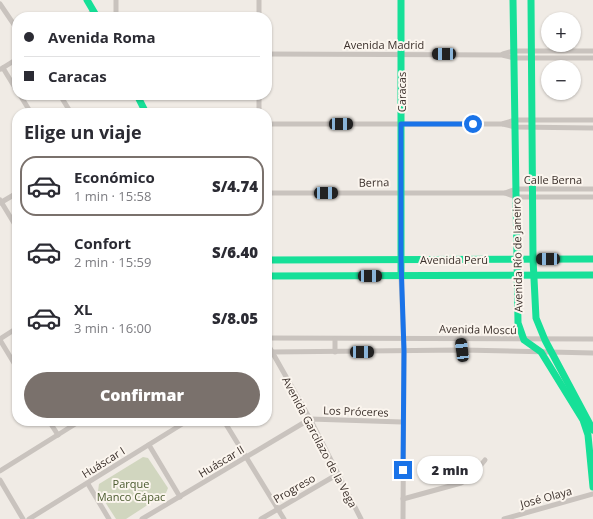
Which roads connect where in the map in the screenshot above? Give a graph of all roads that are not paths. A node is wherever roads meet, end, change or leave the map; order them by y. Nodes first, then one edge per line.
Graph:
1 (87, 0) edge
2 (116, 0) edge
3 (259, 0) edge
4 (401, 0) edge
5 (513, 0) edge
6 (531, 0) edge
7 (0, 4) edge
8 (94, 12) edge
9 (116, 12) edge
10 (259, 12) edge
11 (12, 22) edge
12 (593, 51) edge
13 (272, 54) edge
14 (401, 54) junction
15 (514, 54) junction
16 (532, 54) junction
17 (593, 58) edge
18 (12, 62) edge
19 (1, 69) edge
20 (12, 84) edge
21 (533, 120) junction
22 (593, 120) edge
23 (272, 124) edge
24 (401, 124) junction
25 (515, 124) junction
26 (533, 128) junction
27 (593, 128) edge
28 (516, 189) junction
29 (533, 189) junction
30 (593, 189) edge
31 (401, 192) junction
32 (272, 193) edge
33 (505, 193) junction
34 (12, 196) edge
35 (516, 197) junction
36 (533, 197) junction
37 (593, 197) edge
38 (0, 202) edge
39 (12, 220) edge
40 (401, 259) junction
41 (593, 259) edge
42 (272, 260) edge
43 (517, 260) junction
44 (533, 260) junction
45 (518, 275) junction
46 (534, 275) junction
47 (593, 275) edge
48 (272, 276) edge
49 (401, 276) junction
50 (12, 331) edge
51 (272, 338) edge
52 (461, 338) junction
53 (0, 339) edge
54 (335, 339) junction
55 (593, 339) edge
56 (403, 340) junction
57 (524, 340) junction
58 (545, 340) junction
59 (462, 350) junction
60 (404, 351) junction
61 (272, 352) edge
62 (335, 352) junction
63 (541, 352) junction
64 (552, 353) junction
65 (593, 353) edge
66 (272, 354) edge
67 (12, 359) edge
68 (310, 419) junction
69 (588, 420) edge
70 (402, 422) junction
71 (52, 426) edge
72 (72, 426) edge
73 (179, 426) edge
74 (227, 426) edge
75 (593, 430) edge
76 (58, 435) junction
77 (149, 445) junction
78 (247, 458) junction
79 (485, 460) dead end
80 (0, 471) edge
81 (338, 474) junction
82 (0, 480) edge
83 (88, 484) junction
84 (593, 487) edge
85 (593, 494) edge
86 (180, 498) junction
87 (403, 498) junction
88 (278, 508) junction
89 (23, 519) edge
90 (29, 519) edge
91 (109, 519) edge
92 (142, 519) edge
93 (261, 519) edge
94 (284, 519) edge
95 (361, 519) edge
96 (403, 519) edge
97 (504, 519) edge

1 - 8 street
2 - 9 street
3 - 10 street
4 - 14 street, Caracas
5 - 15 street, Avenida Río de Janeiro
6 - 16 street, Avenida Río de Janeiro
7 - 11 street
12 - 16 street, Avenida Madrid
13 - 14 street, Avenida Madrid
14 - 15 street, Avenida Madrid
14 - 24 street, Caracas
15 - 16 street, Avenida Madrid
15 - 25 street, Avenida Río de Janeiro
16 - 17 street, Avenida Madrid
16 - 21 street, Avenida Río de Janeiro
18 - 19 street
19 - 20 street
21 - 22 street
21 - 25 street
21 - 26 street, Avenida Río de Janeiro
23 - 24 street
24 - 25 street
24 - 31 street, Caracas
25 - 26 street
25 - 28 street, Avenida Río de Janeiro
26 - 27 street
26 - 29 street, Avenida Río de Janeiro
28 - 29 street, Calle Berna
28 - 33 street, Calle Berna
28 - 35 street, Avenida Río de Janeiro
29 - 30 street, Calle Berna
29 - 36 street, Avenida Río de Janeiro
31 - 32 street, Berna
31 - 33 street, Berna
31 - 40 street, Caracas
33 - 35 street, Calle Berna
34 - 38 street
35 - 36 street, Calle Berna
35 - 43 street, Avenida Río de Janeiro
36 - 37 street, Calle Berna
36 - 44 street, Avenida Río de Janeiro
38 - 39 street
40 - 42 street, Avenida Perú
40 - 43 street, Avenida Perú
40 - 49 street, Caracas
41 - 44 street, Avenida Perú
43 - 44 street, Avenida Perú
43 - 45 street, Avenida Río de Janeiro
44 - 46 street, Avenida Río de Janeiro
45 - 46 street, Avenida Perú
45 - 49 street, Avenida Perú
45 - 57 street, Avenida Río de Janeiro
46 - 47 street, Avenida Perú
46 - 58 street, Avenida Río de Janeiro
48 - 49 street, Avenida Perú
49 - 56 street, Caracas
50 - 53 street
51 - 54 street, Avenida Moscú
52 - 56 street, Avenida Moscú
52 - 57 street, Avenida Moscú
52 - 59 street
53 - 67 street
54 - 56 street, Avenida Moscú
54 - 62 street
55 - 58 street, Avenida Moscú
56 - 60 street, Caracas
57 - 58 street, Avenida Moscú
57 - 63 street, Avenida Río de Janeiro
58 - 64 street, Avenida Río de Janeiro
59 - 60 street, Avenida Moscú
59 - 63 street, Avenida Moscú
60 - 62 street, Avenida Moscú
60 - 70 street, Caracas
61 - 62 street, Avenida Moscú
63 - 64 street, Avenida Moscú
63 - 69 street, Avenida Río de Janeiro
64 - 65 street, Avenida Moscú
64 - 69 street, Avenida Río de Janeiro
66 - 68 street, Avenida Garcilazo de la Vega
68 - 70 street, Los Próceres
68 - 78 street, Huáscar II
68 - 81 street, Avenida Garcilazo de la Vega
69 - 75 street, Avenida Río de Janeiro
69 - 84 street, Avenida Río de Janeiro
70 - 87 street, Caracas
71 - 76 street
72 - 76 street
73 - 77 street, Huáscar I
74 - 78 street
76 - 80 street
77 - 83 street, Huáscar I
77 - 86 street
78 - 86 street, Huáscar II
78 - 88 street
79 - 87 street
81 - 88 street, Progreso
81 - 95 street, Avenida Garcilazo de la Vega
82 - 89 street
83 - 90 street, Huáscar I
83 - 91 street
85 - 97 street, José Olaya
86 - 92 street, Huáscar II
87 - 96 street, Caracas
88 - 93 street, Progreso
88 - 94 street

